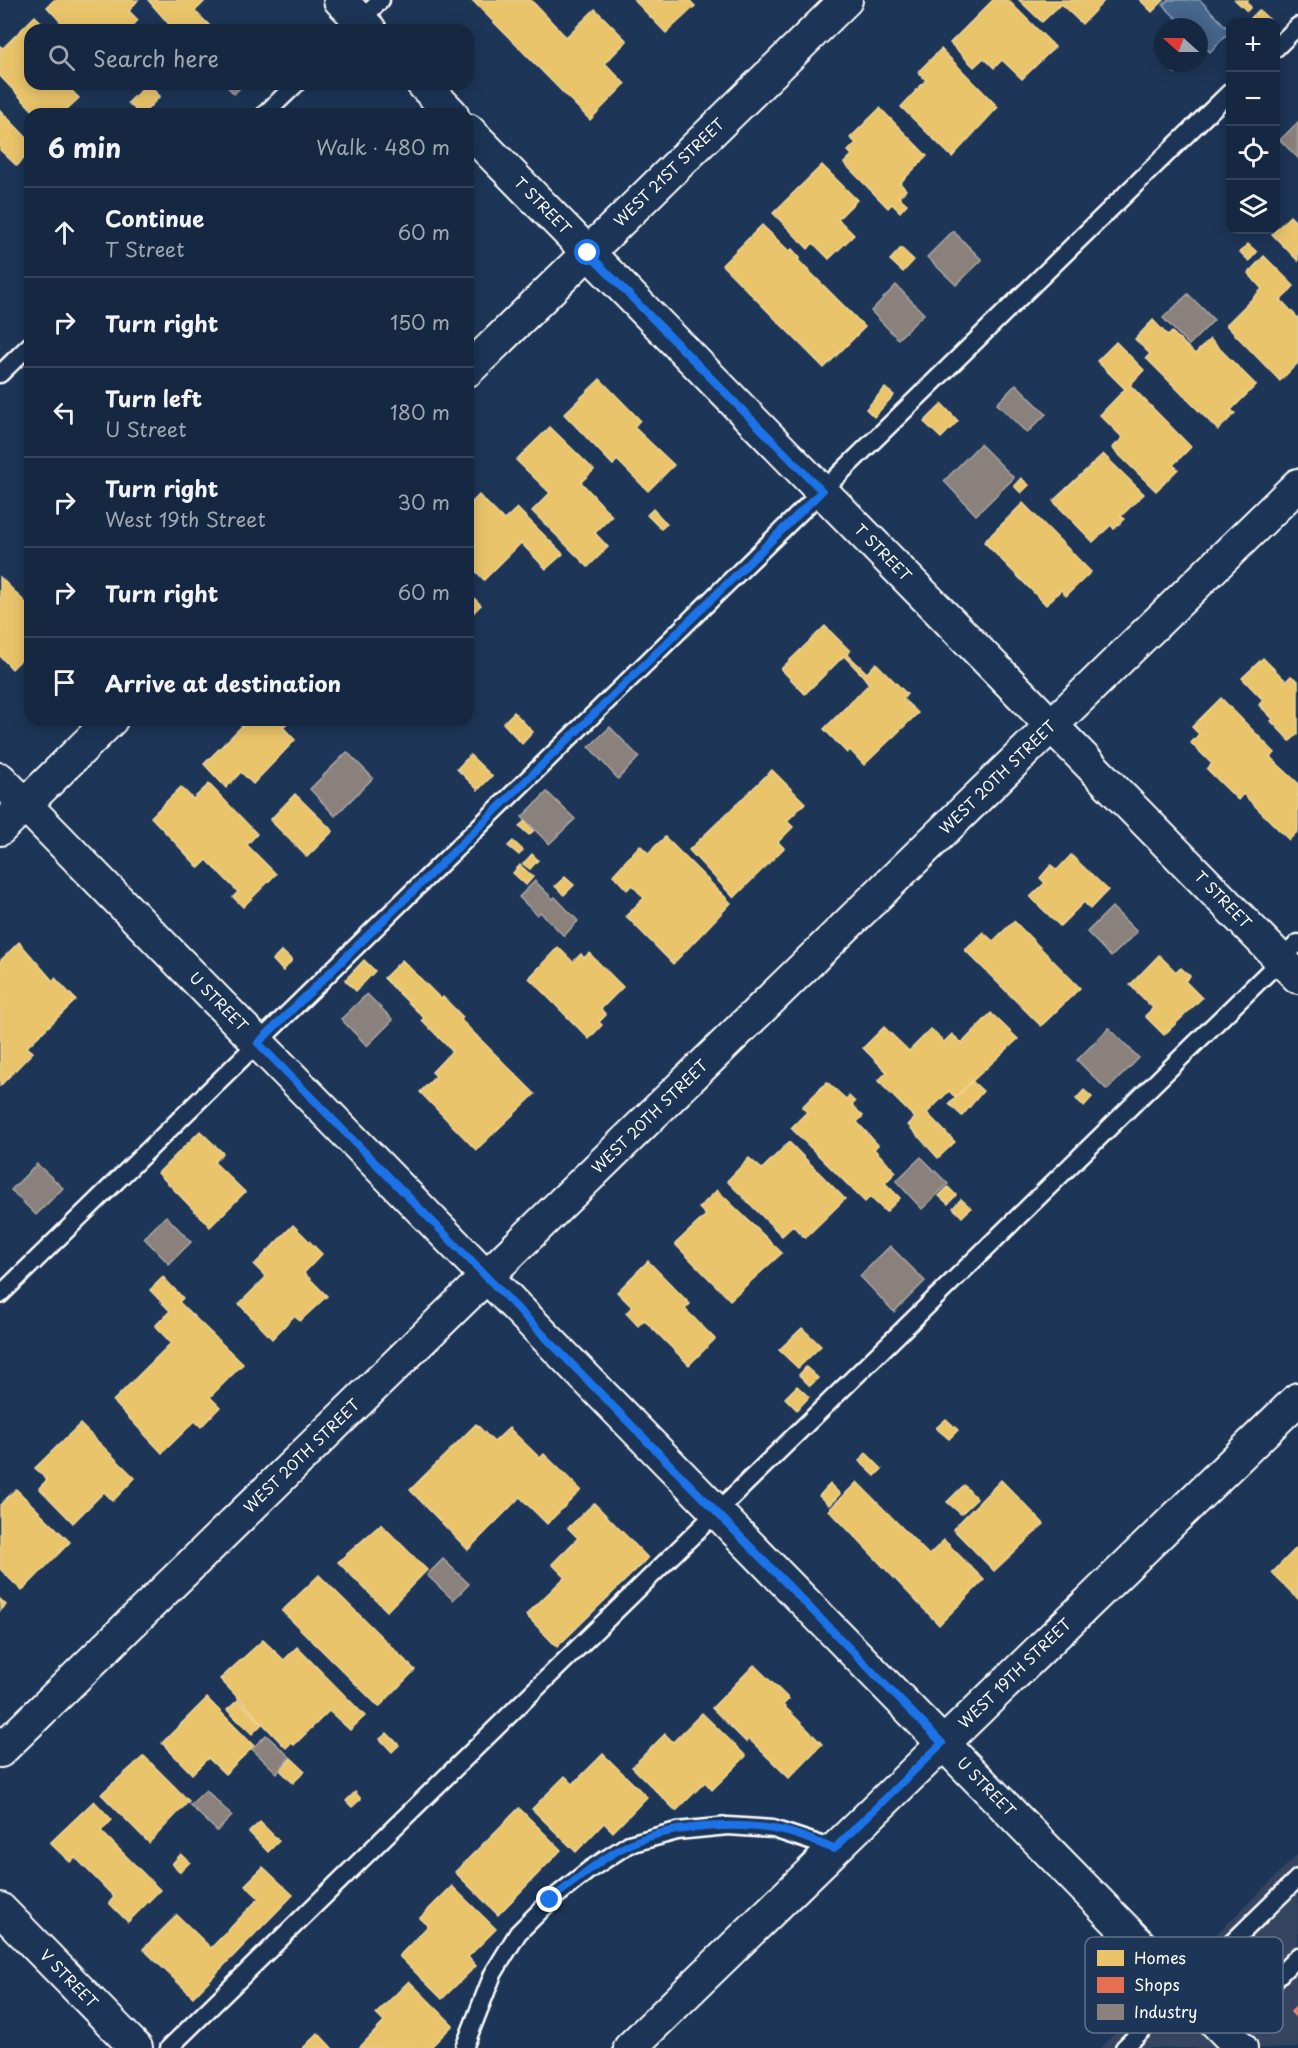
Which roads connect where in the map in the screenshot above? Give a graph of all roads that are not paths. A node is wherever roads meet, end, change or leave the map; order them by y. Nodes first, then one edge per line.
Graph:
1 (846, 0) edge
2 (1298, 26) edge
3 (1280, 43) edge
4 (290, 90) edge
5 (429, 90) edge
6 (1226, 96) edge
7 (271, 108) edge
8 (446, 108) edge
9 (474, 136) edge
10 (588, 253) junction
11 (24, 351) edge
12 (474, 364) edge
13 (0, 374) edge
14 (1298, 485) edge
15 (822, 491) junction
16 (1051, 725) junction
17 (105, 726) edge
18 (0, 779) edge
19 (25, 804) junction
20 (0, 829) edge
21 (1292, 960) edge
22 (258, 1043) junction
23 (487, 1276) junction
24 (0, 1295) edge
25 (1298, 1399) edge
26 (717, 1512) junction
27 (942, 1743) junction
28 (0, 1750) edge
29 (834, 1849) junction
30 (1298, 1878) edge
31 (0, 1909) edge
32 (1133, 1937) edge
33 (1237, 1937) edge
34 (1298, 1956) edge
35 (1283, 1975) edge
36 (1139, 2033) edge
37 (136, 2048) edge
38 (169, 2048) edge
39 (464, 2048) edge
40 (630, 2048) edge
41 (1124, 2048) edge

1 - 10 street, WEST 21ST STREET
2 - 3 lane
4 - 7 lane
5 - 8 street
6 - 15 lane
9 - 10 street, T STREET
10 - 12 street, WEST 21ST STREET
10 - 15 street, T STREET
11 - 13 lane
14 - 16 street, WEST 20TH STREET
15 - 16 street, T STREET
15 - 22 lane
16 - 21 street, T STREET
16 - 23 street, WEST 20TH STREET
17 - 19 street
18 - 19 street, U STREET
19 - 20 street
19 - 22 street, U STREET
21 - 26 lane
22 - 23 street, U STREET
22 - 24 lane
23 - 26 street, U STREET
23 - 28 street, WEST 20TH STREET
25 - 27 street, WEST 19TH STREET
26 - 27 street, U STREET
26 - 38 lane
27 - 29 street, WEST 19TH STREET
27 - 32 street, U STREET
29 - 39 lane
29 - 40 street, WEST 19TH STREET
30 - 33 lane
31 - 37 street, V STREET
34 - 35 lane
36 - 41 lane

